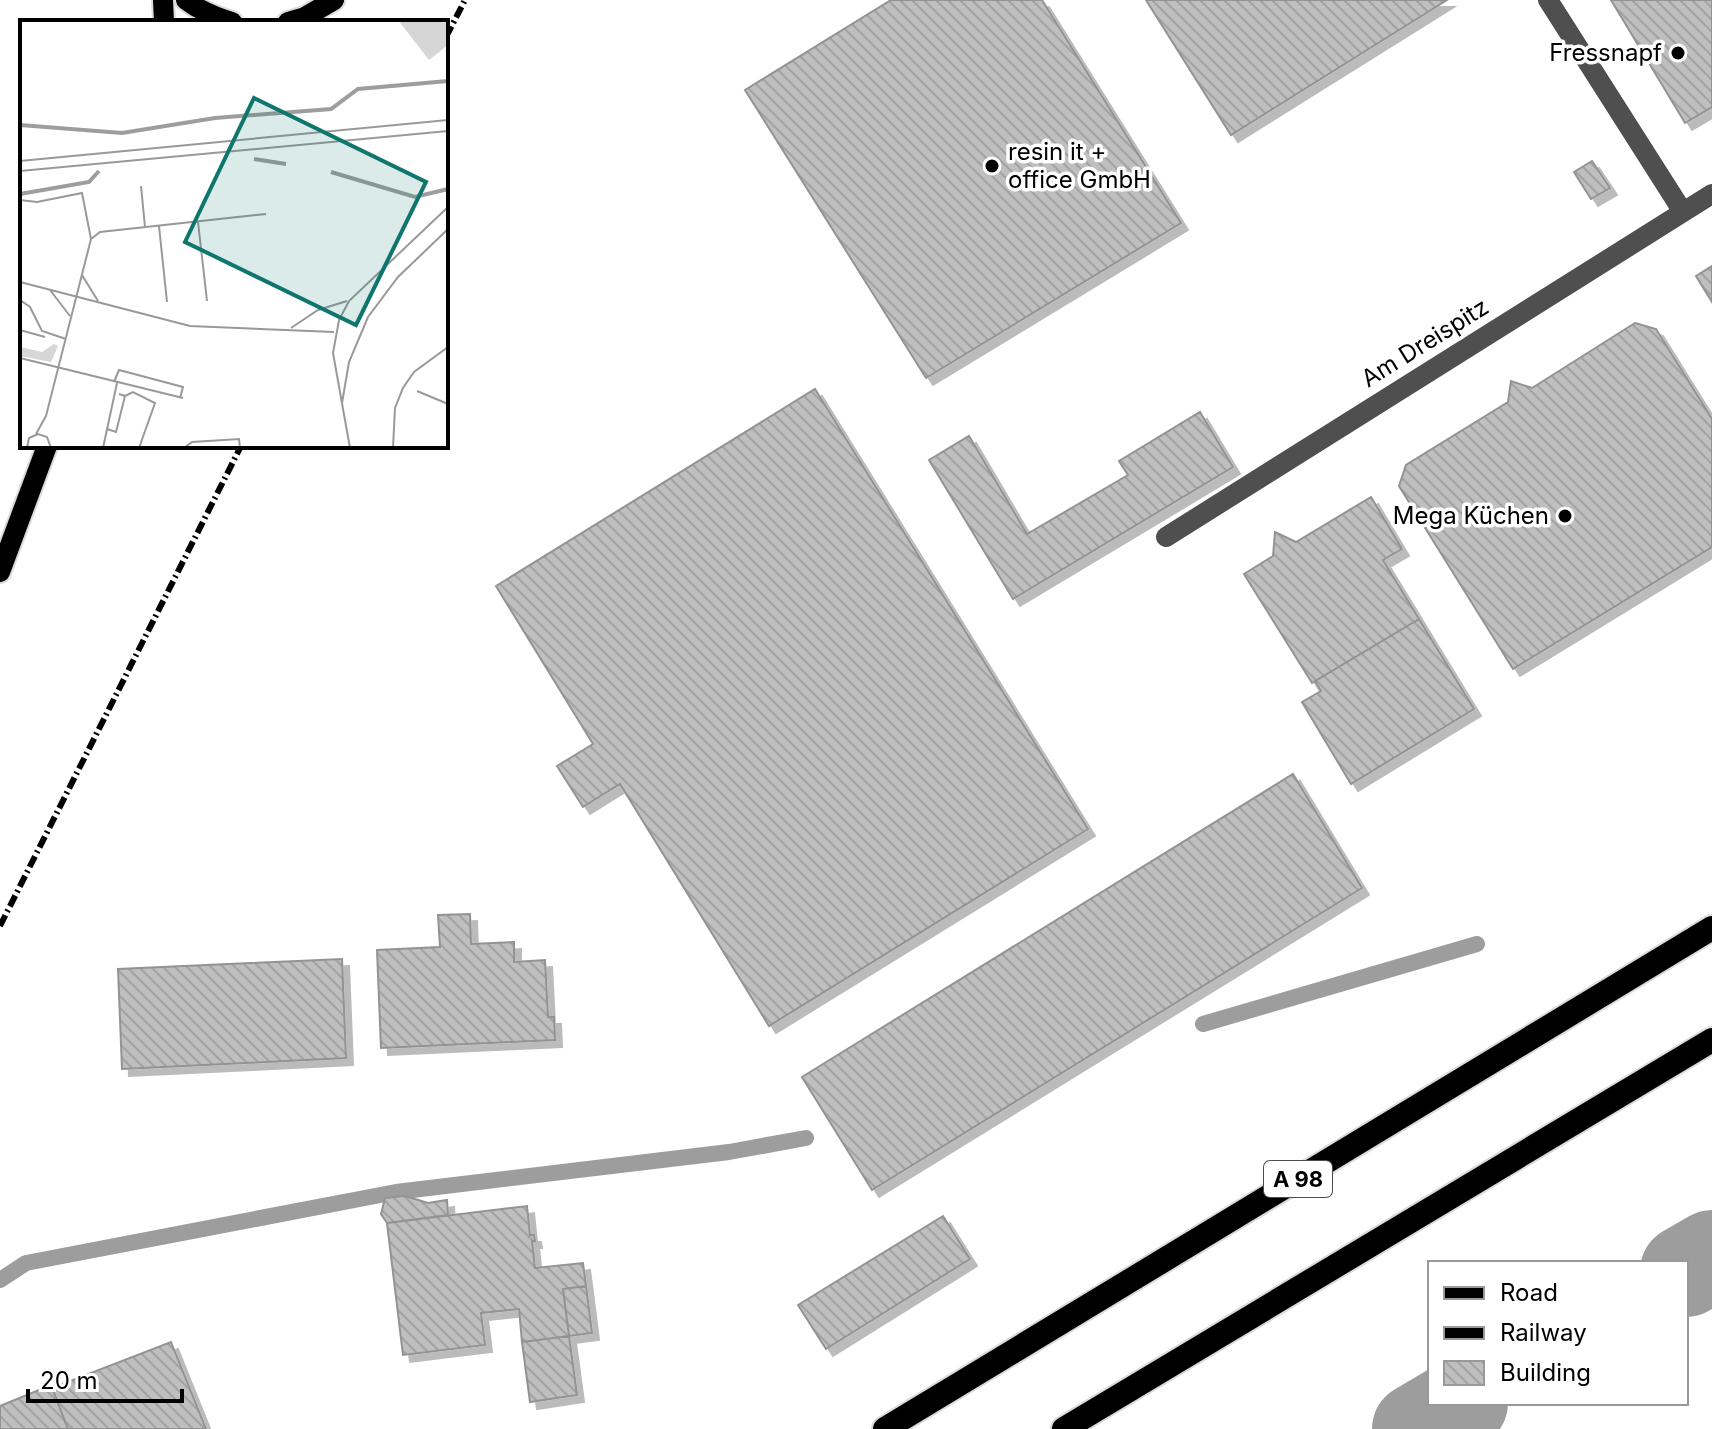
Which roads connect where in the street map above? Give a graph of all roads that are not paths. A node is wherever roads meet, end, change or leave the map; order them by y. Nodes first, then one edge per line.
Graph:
1 (163, 0) edge
2 (186, 0) edge
3 (334, 0) edge
4 (1548, 0) edge
5 (164, 20) edge
6 (225, 20) edge
7 (295, 20) edge
8 (1712, 194) edge
9 (1683, 212) junction
10 (46, 448) edge
11 (1166, 537) dead end
12 (0, 572) edge
13 (1712, 928) edge
14 (1712, 1040) edge
15 (885, 1429) edge
16 (1064, 1429) edge

1 - 5 main road
2 - 6 main road
3 - 7 main road
4 - 9 street
8 - 9 street, Am Dreispitz
9 - 11 street, Am Dreispitz
10 - 12 main road
13 - 15 highway, A 98
14 - 16 highway

